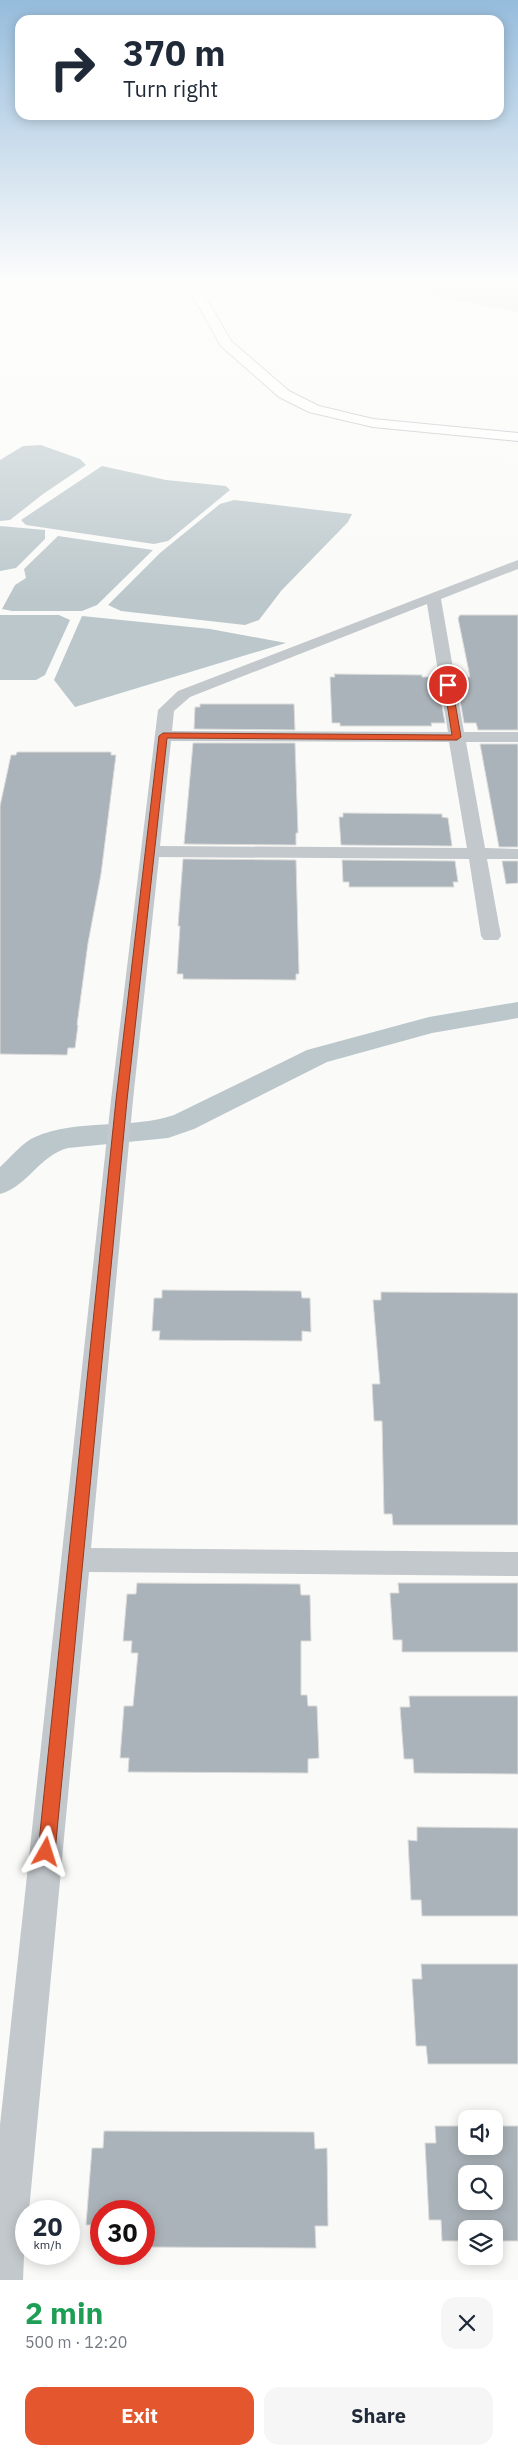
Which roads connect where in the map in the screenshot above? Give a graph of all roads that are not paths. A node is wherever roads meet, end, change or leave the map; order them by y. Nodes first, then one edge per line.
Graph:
1 (276, 386) edge
2 (518, 437) edge
3 (518, 564) edge
4 (432, 597) junction
5 (163, 736) junction
6 (457, 737) junction
7 (518, 737) edge
8 (150, 851) junction
9 (477, 854) junction
10 (518, 854) edge
11 (491, 936) dead end
12 (76, 1560) junction
13 (518, 1564) edge
14 (3, 2280) edge

1 - 2 main road
3 - 4 street
4 - 5 street
4 - 6 street
5 - 6 street
5 - 8 street
6 - 7 street
6 - 9 street
8 - 9 street
8 - 12 street
9 - 10 street
9 - 11 street
12 - 13 street
12 - 14 street

